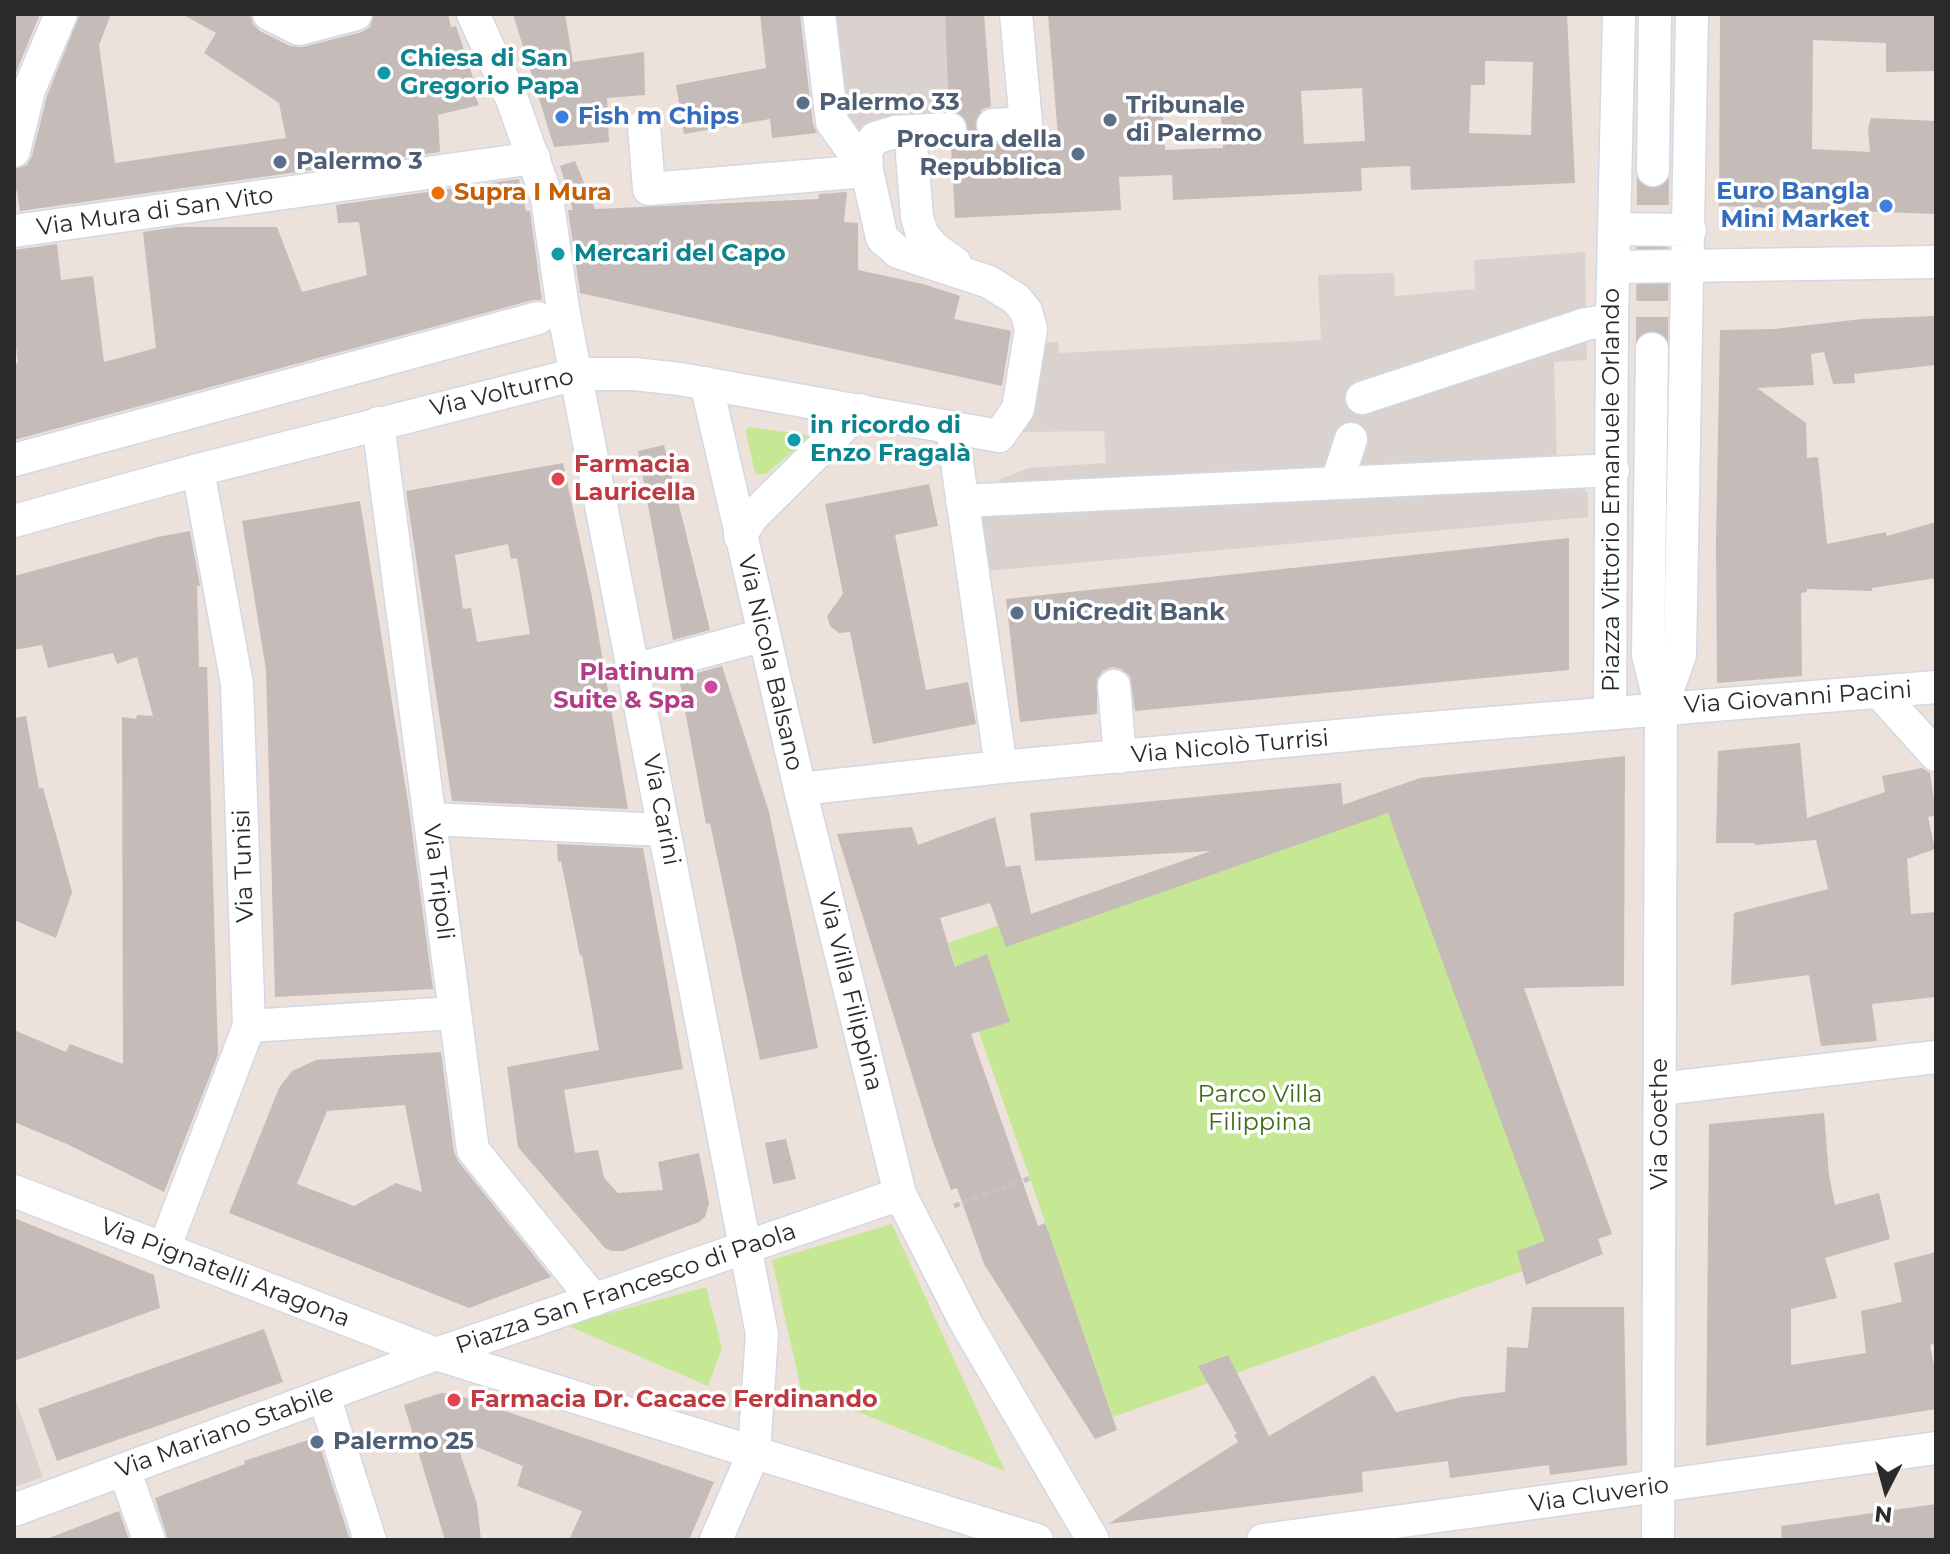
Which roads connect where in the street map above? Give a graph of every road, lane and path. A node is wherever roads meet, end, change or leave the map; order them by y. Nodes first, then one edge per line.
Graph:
1 (61, 14) edge
2 (269, 14) edge
3 (356, 14) edge
4 (473, 14) edge
5 (819, 14) edge
6 (1016, 14) edge
7 (1619, 14) edge
8 (1655, 14) edge
9 (1692, 14) edge
10 (993, 125) tunnel mouth
11 (644, 126) dead end
12 (950, 129) tunnel mouth
13 (14, 151) edge
14 (912, 155) dead end
15 (534, 158) junction
16 (1653, 170) tunnel mouth
17 (867, 171) junction
18 (1615, 229) junction
19 (1690, 230) junction
20 (14, 231) edge
21 (1936, 262) edge
22 (1689, 265) junction
23 (1614, 267) junction
24 (974, 276) junction
25 (538, 318) dead end
26 (1612, 320) junction
27 (1652, 349) tunnel mouth
28 (577, 374) junction
29 (706, 383) junction
30 (1362, 398) dead end
31 (860, 410) junction
32 (378, 423) junction
33 (952, 428) junction
34 (1351, 439) dead end
35 (14, 460) edge
36 (198, 470) junction
37 (1613, 470) junction
38 (1337, 482) junction
39 (962, 501) junction
40 (14, 521) edge
41 (740, 536) junction
42 (764, 635) junction
43 (634, 670) junction
44 (1114, 686) dead end
45 (1936, 687) edge
46 (1879, 692) junction
47 (1661, 708) junction
48 (1610, 712) junction
49 (1936, 755) edge
50 (1120, 757) junction
51 (1001, 767) junction
52 (800, 789) junction
53 (430, 819) junction
54 (664, 830) junction
55 (454, 1013) junction
56 (249, 1026) junction
57 (1936, 1057) edge
58 (1660, 1089) junction
59 (1016, 1183) dead end
60 (14, 1191) edge
61 (900, 1194) junction
62 (954, 1206) dead end
63 (746, 1246) junction
64 (164, 1249) junction
65 (594, 1300) junction
66 (436, 1354) junction
67 (324, 1396) junction
68 (1936, 1448) edge
69 (754, 1452) junction
70 (124, 1469) junction
71 (1658, 1488) junction
72 (14, 1510) edge
73 (149, 1540) edge
74 (370, 1540) edge
75 (716, 1540) edge
76 (1037, 1540) edge
77 (1093, 1540) edge
78 (1263, 1540) edge
79 (1658, 1540) edge

1 - 13 street
2 - 3 street
4 - 15 street, Via Carini
5 - 17 street
6 - 10 street
7 - 18 street, Piazza Vittorio Emanuele Orlando
8 - 16 street
9 - 19 street
11 - 17 street
12 - 17 street
14 - 24 street
15 - 20 street, Via Mura di San Vito
15 - 28 street, Via Carini
17 - 24 street
18 - 19 street
18 - 23 street, Piazza Vittorio Emanuele Orlando
19 - 22 street
21 - 22 street
22 - 23 street
22 - 47 street
23 - 26 street, Piazza Vittorio Emanuele Orlando
24 - 33 street, Via Volturno
25 - 35 street
26 - 30 street
26 - 37 street, Piazza Vittorio Emanuele Orlando
27 - 47 street, Piazza Vittorio Emanuele Orlando
28 - 29 street, Via Volturno
28 - 32 street, Via Volturno
28 - 43 street, Via Carini
29 - 31 street, Via Volturno
29 - 41 street, Via Nicola Balsano
31 - 33 street, Via Volturno
31 - 41 street, Via Nicola Balsano
32 - 36 street, Via Volturno
32 - 53 street, Via Tripoli
33 - 39 street
34 - 38 street
36 - 40 street, Via Volturno
36 - 56 street, Via Tunisi
37 - 38 street
37 - 48 street, Piazza Vittorio Emanuele Orlando
38 - 39 street
39 - 51 street
41 - 42 street, Via Nicola Balsano
42 - 43 street
42 - 52 street, Via Nicola Balsano
43 - 54 street, Via Carini
44 - 50 street
45 - 46 street, Via Giovanni Pacini
46 - 47 street, Via Giovanni Pacini
46 - 49 street
47 - 48 street, Via Nicolò Turrisi
47 - 58 street, Via Goethe
48 - 50 street, Via Nicolò Turrisi
50 - 51 street, Via Nicolò Turrisi
51 - 52 street, Via Nicolò Turrisi
52 - 61 street, Via Villa Filippina
53 - 54 street
53 - 55 street, Via Tripoli
54 - 63 street, Via Carini
55 - 56 street
55 - 65 street, Via Tripoli
56 - 64 street, Via Tunisi
57 - 58 street
58 - 71 street, Via Goethe
59 - 62 path
60 - 64 street, Via Pignatelli Aragona
61 - 63 street, Piazza San Francesco di Paola
61 - 77 street
63 - 65 street, Piazza San Francesco di Paola
63 - 69 street, Via Carini
64 - 66 street, Via Pignatelli Aragona
65 - 66 street, Piazza San Francesco di Paola
66 - 67 street, Via Mariano Stabile
66 - 69 street, Piazza San Francesco di Paola
67 - 70 street, Via Mariano Stabile
67 - 74 street
68 - 71 street, Via Cluverio
69 - 75 street, Via Carini
69 - 76 street, Piazza San Francesco di Paola
70 - 72 street, Via Mariano Stabile
70 - 73 street
71 - 78 street, Via Cluverio
71 - 79 street, Via Goethe

